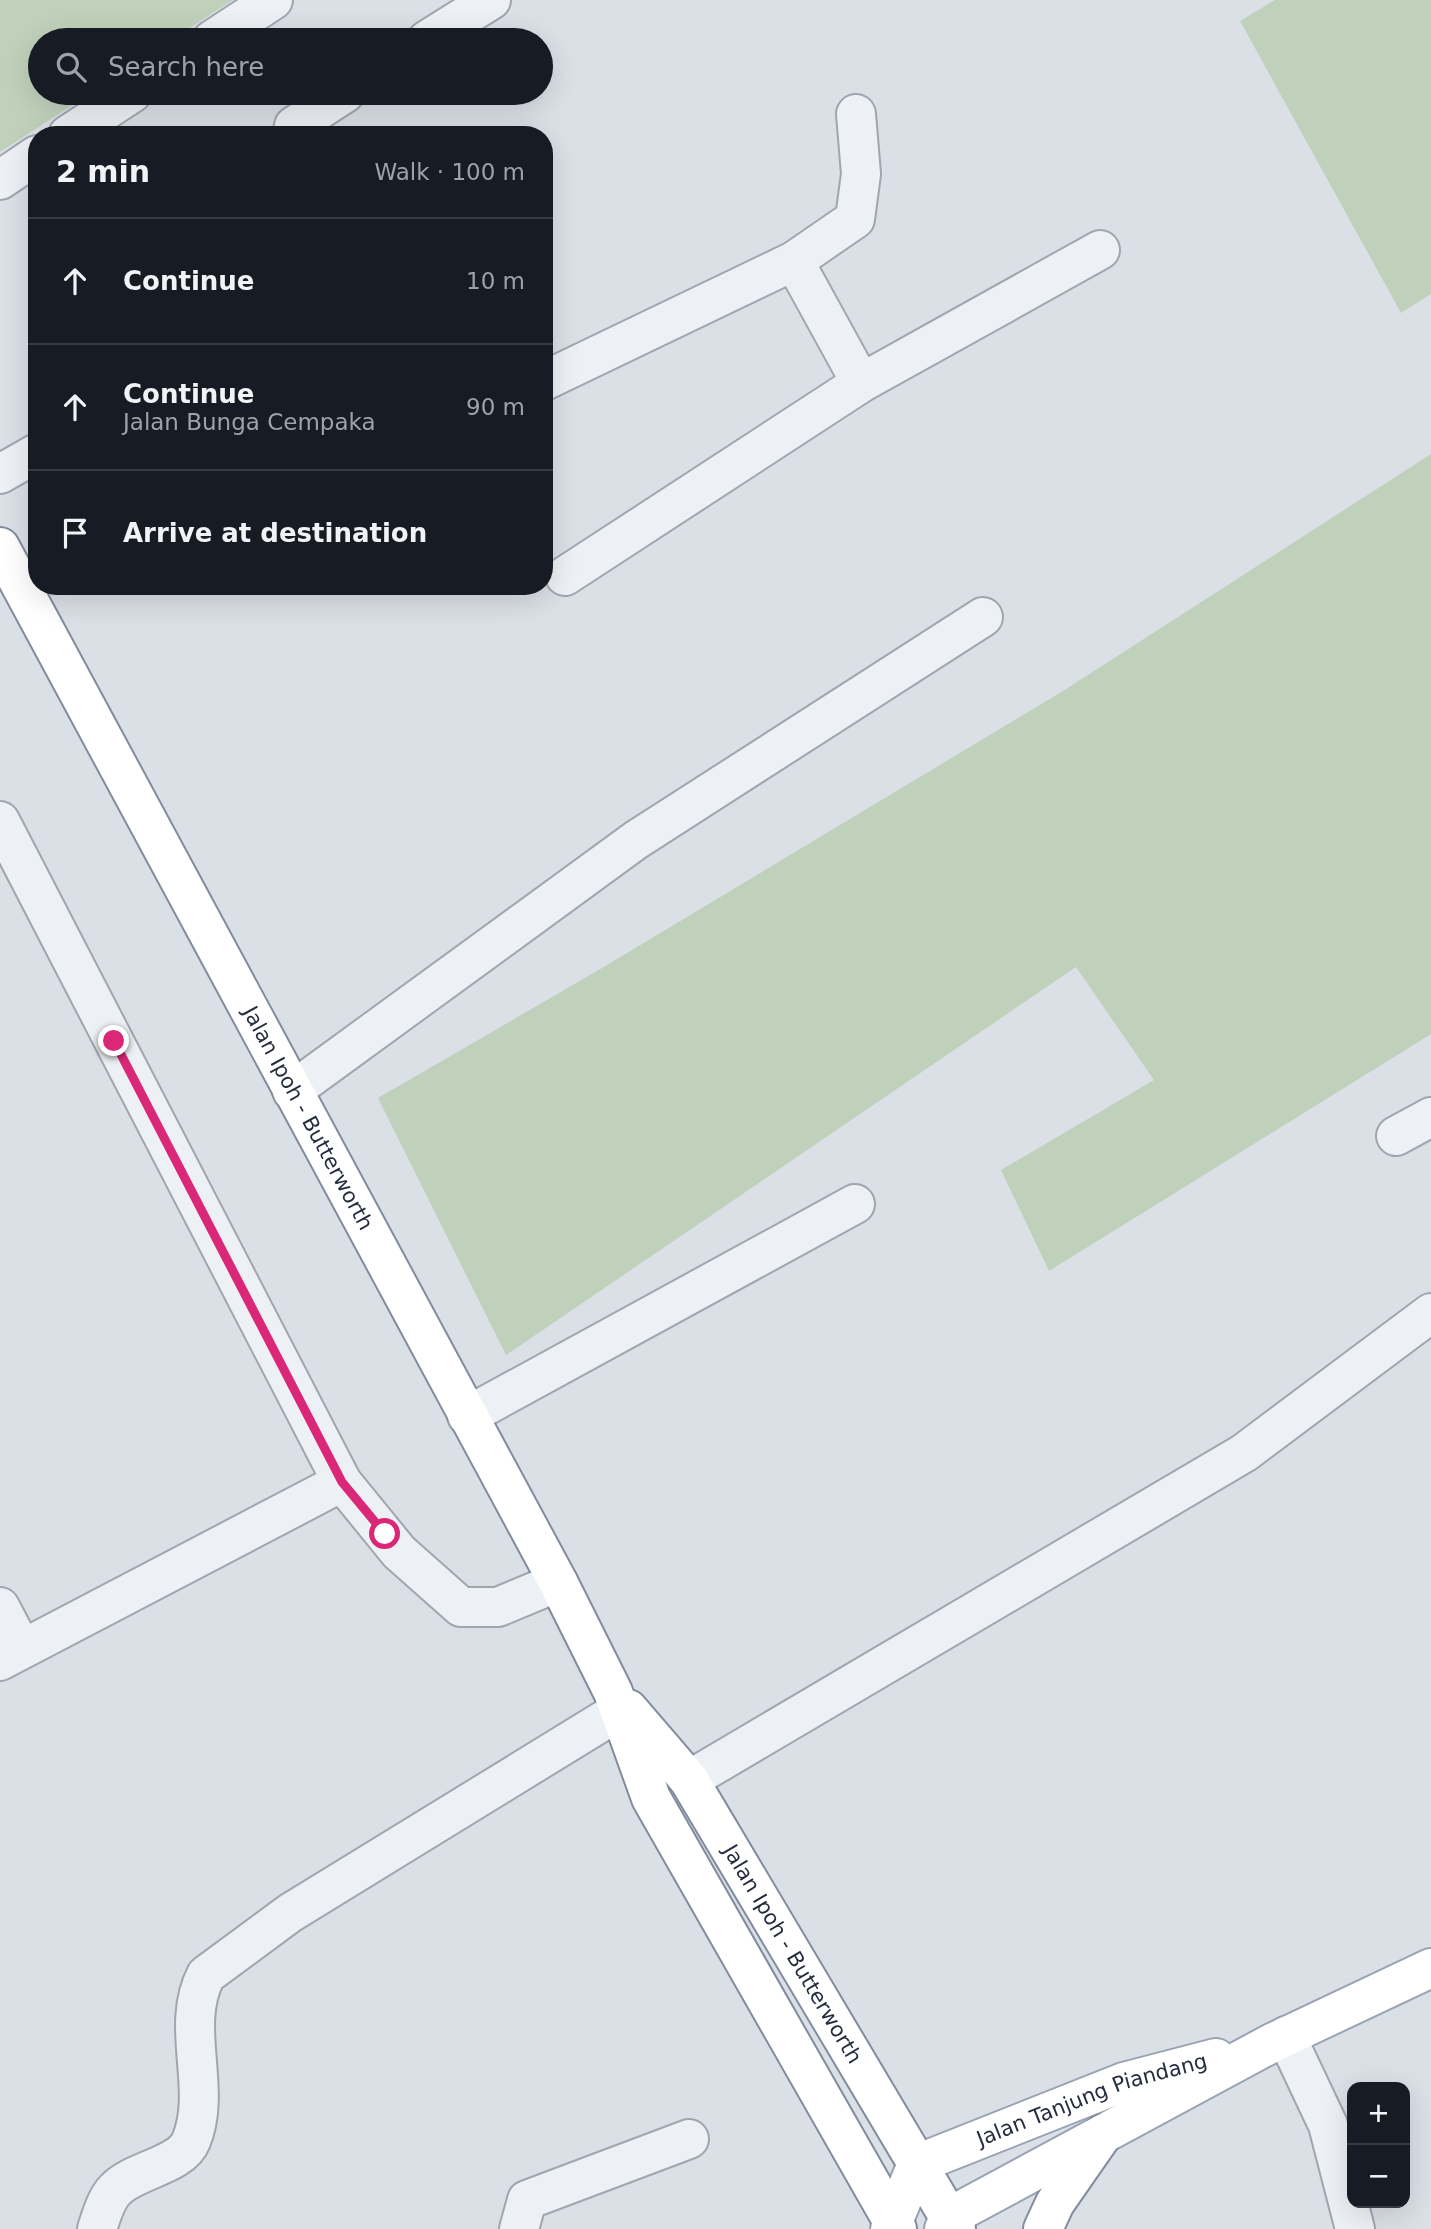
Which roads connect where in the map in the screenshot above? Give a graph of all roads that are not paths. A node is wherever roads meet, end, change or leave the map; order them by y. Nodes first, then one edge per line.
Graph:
1 (273, 0) edge
2 (491, 0) edge
3 (230, 28) edge
4 (447, 28) edge
5 (114, 105) edge
6 (326, 105) edge
7 (856, 114) dead end
8 (82, 126) edge
9 (294, 126) edge
10 (28, 161) edge
11 (0, 180) edge
12 (1100, 250) dead end
13 (794, 261) junction
14 (553, 377) edge
15 (861, 383) junction
16 (28, 458) edge
17 (0, 474) edge
18 (0, 547) edge
19 (565, 576) dead end
20 (984, 617) dead end
21 (0, 821) edge
22 (292, 1091) junction
23 (1431, 1117) edge
24 (1396, 1136) dead end
25 (855, 1204) dead end
26 (1431, 1313) edge
27 (467, 1416) junction
28 (342, 1482) junction
29 (558, 1582) junction
30 (0, 1607) edge
31 (11, 1655) edge
32 (616, 1701) junction
33 (689, 1780) junction
34 (1431, 1968) edge
35 (1279, 2039) junction
36 (1103, 2134) junction
37 (689, 2139) dead end
38 (917, 2164) junction
39 (949, 2225) edge
40 (893, 2226) edge
41 (97, 2229) edge
42 (519, 2229) edge
43 (1043, 2229) edge
44 (1355, 2229) edge

1 - 3 street
2 - 4 street
5 - 8 street
6 - 9 street
7 - 13 street
10 - 11 street
12 - 15 street
13 - 14 street
13 - 15 street
15 - 19 street
16 - 17 street
18 - 22 main road, Jalan Ipoh - Butterworth
20 - 22 street
21 - 28 street
22 - 27 main road, Jalan Ipoh - Butterworth
23 - 24 street
25 - 27 street
26 - 33 street
27 - 29 main road, Jalan Ipoh - Butterworth
28 - 29 street
28 - 31 street
29 - 32 main road, Jalan Ipoh - Butterworth
30 - 31 street
32 - 33 main road, Jalan Ipoh - Butterworth
32 - 40 main road, Jalan Ipoh - Butterworth
32 - 41 street
33 - 38 main road, Jalan Ipoh - Butterworth
34 - 35 main road, Jalan Tanjung Piandang
35 - 36 main road, Jalan Tanjung Piandang
35 - 38 main road, Jalan Tanjung Piandang
35 - 44 street
36 - 39 main road, Jalan Tanjung Piandang
36 - 43 main road
37 - 42 street
38 - 39 main road, Jalan Ipoh - Butterworth
38 - 40 main road

